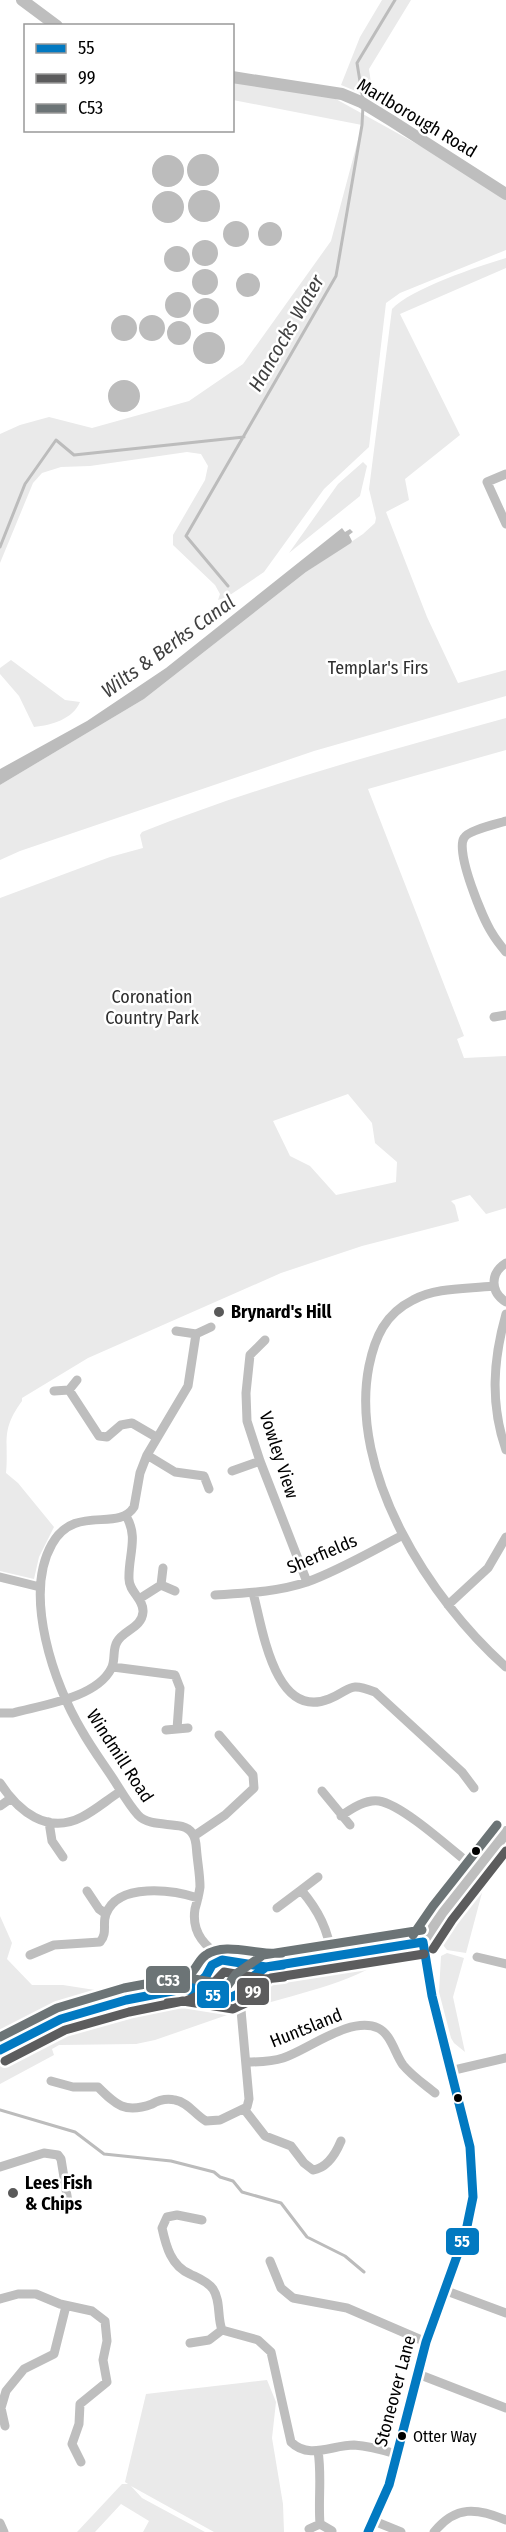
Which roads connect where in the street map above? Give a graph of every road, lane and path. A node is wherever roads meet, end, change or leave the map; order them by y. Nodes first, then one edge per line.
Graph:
1 (22, 0) edge
2 (54, 24) edge
3 (234, 77) edge
4 (506, 194) edge
5 (506, 474) edge
6 (506, 524) edge
7 (506, 821) edge
8 (506, 952) edge
9 (506, 1015) edge
10 (494, 1017) dead end
11 (506, 1263) edge
12 (494, 1286) junction
13 (506, 1302) edge
14 (506, 1314) edge
15 (212, 1327) dead end
16 (176, 1331) dead end
17 (196, 1334) junction
18 (265, 1340) dead end
19 (77, 1380) dead end
20 (69, 1390) junction
21 (54, 1391) dead end
22 (156, 1437) junction
23 (506, 1450) edge
24 (147, 1455) junction
25 (260, 1461) junction
26 (210, 1468) dead end
27 (232, 1471) dead end
28 (204, 1476) junction
29 (209, 1489) dead end
30 (126, 1516) junction
31 (403, 1535) junction
32 (506, 1537) edge
33 (163, 1568) dead end
34 (0, 1577) edge
35 (307, 1582) junction
36 (161, 1585) junction
37 (40, 1587) junction
38 (175, 1591) dead end
39 (253, 1593) junction
40 (215, 1595) dead end
41 (139, 1599) junction
42 (448, 1605) junction
43 (113, 1667) junction
44 (506, 1667) edge
45 (66, 1698) junction
46 (0, 1713) edge
47 (188, 1728) dead end
48 (177, 1729) junction
49 (166, 1730) dead end
50 (219, 1735) dead end
51 (0, 1783) edge
52 (474, 1788) dead end
53 (122, 1791) junction
54 (322, 1791) dead end
55 (10, 1799) junction
56 (0, 1806) edge
57 (341, 1816) junction
58 (49, 1822) junction
59 (350, 1826) dead end
60 (506, 1832) edge
61 (194, 1836) junction
62 (502, 1845) edge
63 (63, 1857) dead end
64 (477, 1870) junction
65 (318, 1877) dead end
66 (302, 1890) junction
67 (87, 1891) dead end
68 (198, 1898) junction
69 (277, 1908) dead end
70 (106, 1914) junction
71 (423, 1942) junction
72 (204, 1944) junction
73 (30, 1955) dead end
74 (332, 1957) junction
75 (477, 1957) dead end
76 (230, 1961) junction
77 (506, 1964) edge
78 (266, 1967) junction
79 (207, 1973) junction
80 (243, 1986) junction
81 (183, 1989) junction
82 (220, 1996) junction
83 (241, 2010) junction
84 (0, 2050) edge
85 (506, 2058) edge
86 (246, 2062) junction
87 (450, 2071) junction
88 (51, 2081) dead end
89 (435, 2093) dead end
90 (244, 2109) junction
91 (341, 2140) dead end
92 (0, 2167) edge
93 (69, 2208) dead end
94 (202, 2220) dead end
95 (270, 2261) dead end
96 (444, 2290) junction
97 (0, 2299) edge
98 (66, 2306) junction
99 (506, 2313) edge
100 (222, 2330) junction
101 (426, 2342) junction
102 (190, 2343) dead end
103 (418, 2374) junction
104 (506, 2408) edge
105 (5, 2426) dead end
106 (318, 2451) junction
107 (396, 2454) junction
108 (81, 2462) dead end
109 (506, 2520) edge
110 (0, 2523) edge
111 (320, 2523) junction
112 (371, 2527) edge
113 (309, 2529) dead end
114 (332, 2531) edge
115 (4, 2532) edge
116 (401, 2532) edge
117 (434, 2532) edge

1 - 2 street
3 - 4 street, Marlborough Road
5 - 6 street
7 - 8 street
9 - 10 street
11 - 12 street
12 - 13 street
12 - 31 street
14 - 23 street
15 - 17 street
16 - 17 street
17 - 22 street
18 - 25 street, Vowley View
19 - 20 street
20 - 21 street
20 - 22 street
22 - 24 street
24 - 28 street
24 - 30 street
25 - 27 street
25 - 35 street, Vowley View
26 - 28 street
28 - 29 street
30 - 37 street, Windmill Road
30 - 41 street
31 - 35 street, Sherfields
31 - 42 street
32 - 42 street
33 - 36 street
34 - 37 street
35 - 39 street, Sherfields
36 - 38 street
36 - 41 street
37 - 45 street, Windmill Road
39 - 40 street, Sherfields
39 - 52 street
41 - 43 street
42 - 44 street
43 - 45 street
43 - 48 street
45 - 46 street
45 - 53 street, Windmill Road
47 - 48 street
48 - 49 street
50 - 61 street
51 - 55 street
53 - 58 street
53 - 61 street, Windmill Road
54 - 57 street
55 - 56 street
55 - 58 street
57 - 59 street
57 - 64 street
58 - 63 street
60 - 62 street
61 - 68 street
62 - 64 street
64 - 71 street
65 - 66 street
66 - 69 street
66 - 74 street
67 - 70 street
68 - 70 street
68 - 72 street
70 - 73 street
71 - 74 street
71 - 87 street, Stoneover Lane
72 - 76 street
72 - 79 street
74 - 78 street
75 - 77 street
76 - 78 street
76 - 79 street
76 - 80 street
78 - 80 street
79 - 81 street
79 - 82 street
80 - 82 street
80 - 83 street, Huntsland
81 - 82 street
81 - 84 street
82 - 83 street
83 - 86 street, Huntsland
85 - 87 street
86 - 89 street, Huntsland
86 - 90 street
87 - 96 street, Stoneover Lane
88 - 90 street
90 - 91 street
92 - 93 street
94 - 100 street
95 - 101 street
96 - 99 street
96 - 101 street, Stoneover Lane
97 - 98 street
98 - 105 street
98 - 108 street
100 - 102 street
100 - 106 street
101 - 103 street, Stoneover Lane
103 - 104 street
103 - 107 street, Stoneover Lane
106 - 107 street
106 - 111 street
107 - 112 street, Stoneover Lane
109 - 117 street
110 - 115 street
111 - 113 street
111 - 114 street
112 - 116 street

